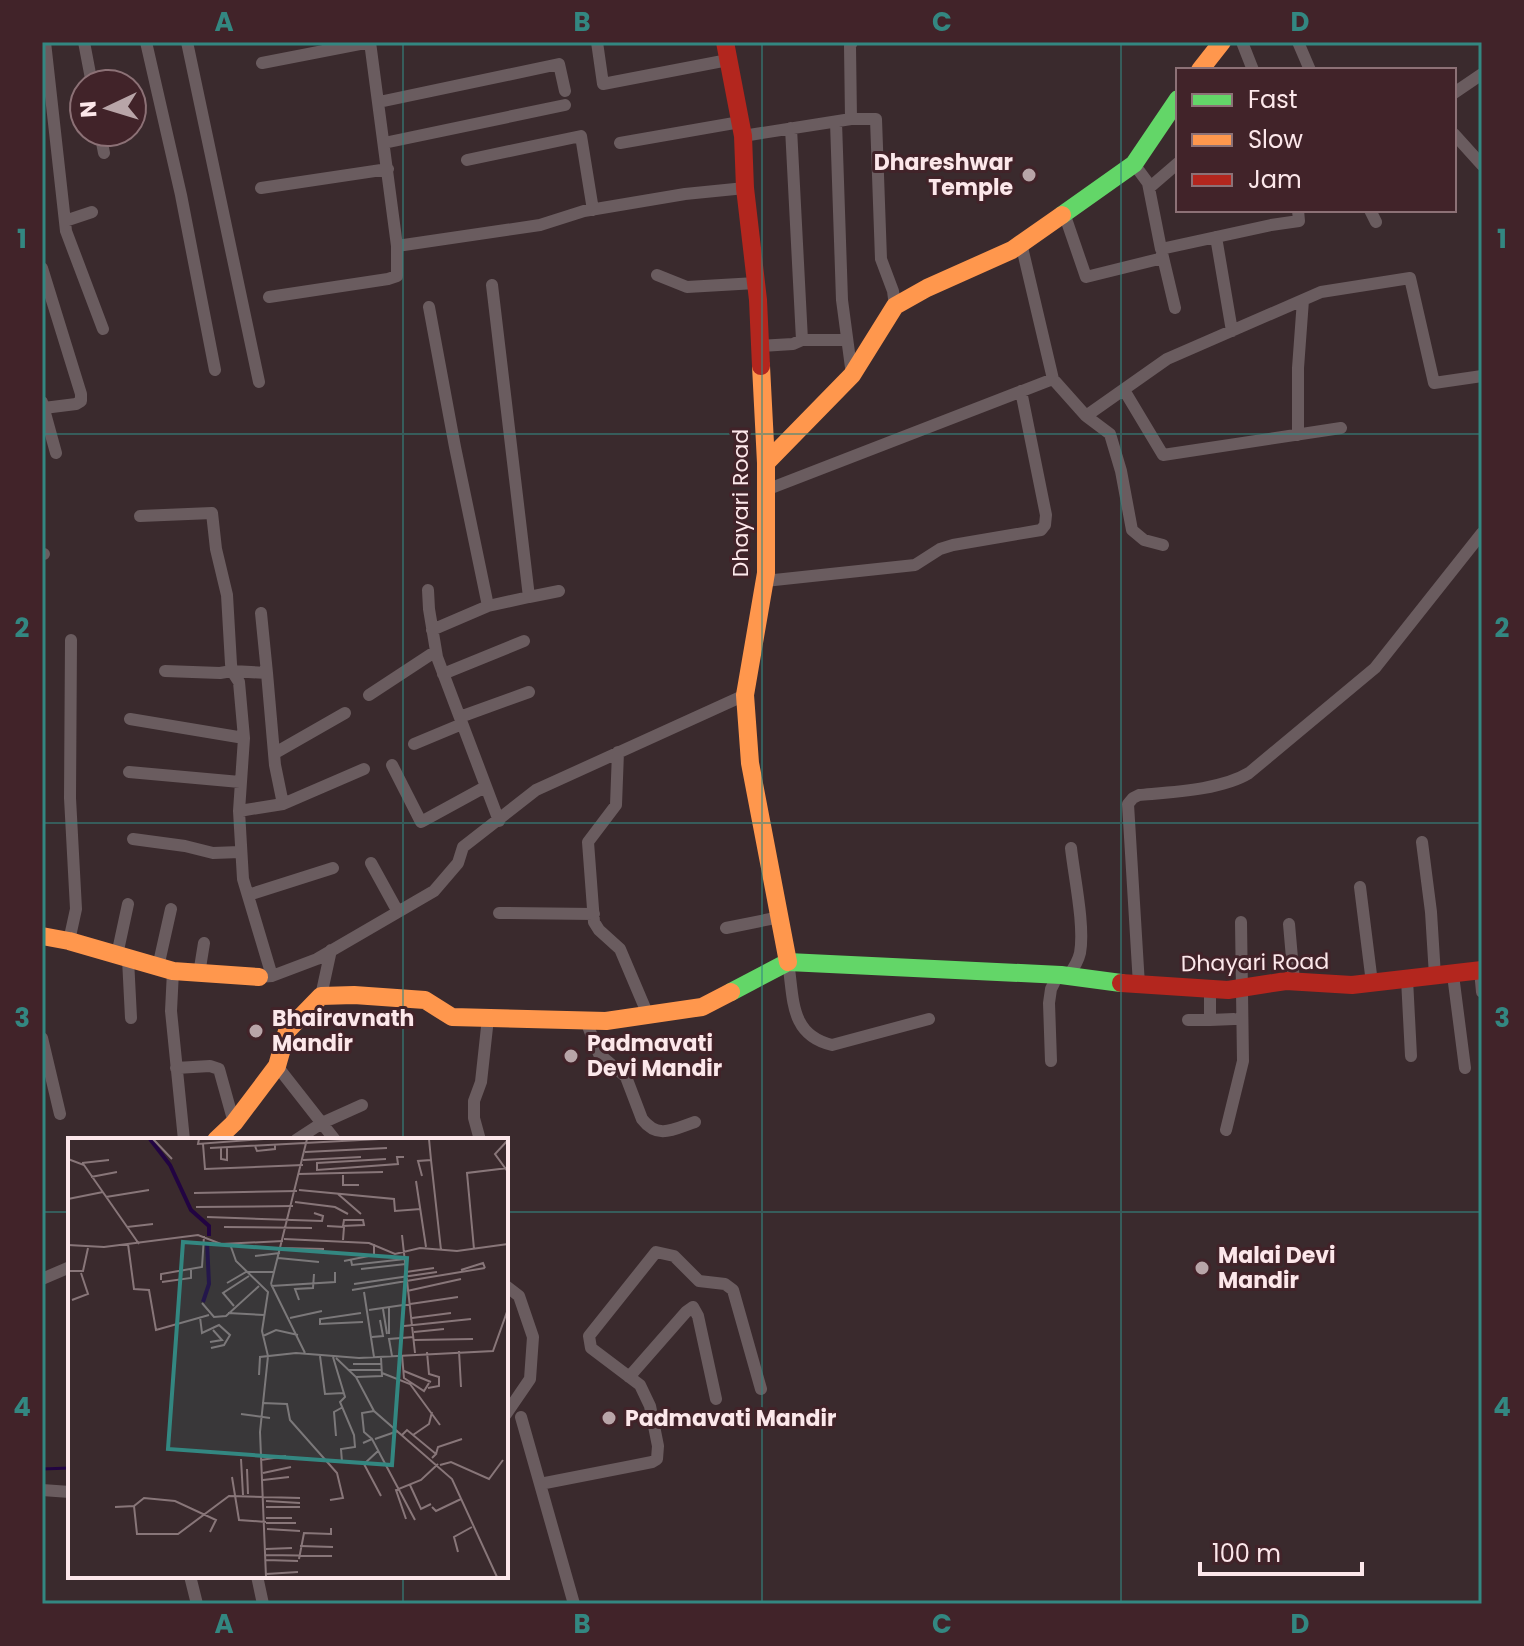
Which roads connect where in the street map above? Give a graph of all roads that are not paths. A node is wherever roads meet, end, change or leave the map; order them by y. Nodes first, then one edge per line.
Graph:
1 (45, 42) edge
2 (84, 42) edge
3 (146, 42) edge
4 (187, 42) edge
5 (370, 42) edge
6 (597, 42) edge
7 (852, 42) edge
8 (1222, 42) edge
9 (1242, 42) edge
10 (1298, 42) edge
11 (727, 51) edge
12 (262, 63) dead end
13 (89, 68) edge
14 (1202, 68) edge
15 (1252, 68) edge
16 (1309, 68) edge
17 (1482, 74) edge
18 (565, 91) dead end
19 (1456, 92) edge
20 (379, 102) junction
21 (1176, 102) edge
22 (565, 105) dead end
23 (851, 119) junction
24 (836, 122) junction
25 (791, 128) junction
26 (742, 129) junction
27 (1456, 136) edge
28 (384, 143) junction
29 (620, 143) dead end
30 (103, 148) edge
31 (104, 153) dead end
32 (467, 160) dead end
33 (1134, 164) junction
34 (1176, 165) edge
35 (1482, 165) edge
36 (388, 169) junction
37 (261, 188) dead end
38 (745, 188) junction
39 (1149, 188) junction
40 (593, 210) junction
41 (92, 212) dead end
42 (1298, 212) edge
43 (1371, 212) edge
44 (1064, 213) junction
45 (65, 221) junction
46 (1376, 222) dead end
47 (1216, 237) junction
48 (1021, 243) junction
49 (397, 246) junction
50 (1162, 254) junction
51 (42, 268) edge
52 (657, 275) dead end
53 (756, 283) junction
54 (492, 285) dead end
55 (269, 297) dead end
56 (1303, 300) junction
57 (895, 306) junction
58 (429, 307) dead end
59 (1175, 308) dead end
60 (103, 329) dead end
61 (1232, 331) junction
62 (802, 340) junction
63 (846, 340) junction
64 (760, 346) junction
65 (215, 370) dead end
66 (852, 375) junction
67 (1482, 376) edge
68 (1053, 379) junction
69 (259, 382) dead end
70 (1124, 390) junction
71 (1021, 391) junction
72 (43, 405) edge
73 (1086, 416) junction
74 (1341, 428) dead end
75 (1298, 435) junction
76 (56, 453) dead end
77 (766, 463) junction
78 (766, 490) junction
79 (140, 516) dead end
80 (1482, 533) edge
81 (1163, 545) dead end
82 (765, 581) junction
83 (428, 590) dead end
84 (559, 591) dead end
85 (529, 597) junction
86 (488, 606) junction
87 (261, 613) dead end
88 (432, 630) junction
89 (71, 640) dead end
90 (524, 641) dead end
91 (436, 651) junction
92 (165, 671) dead end
93 (232, 671) junction
94 (267, 673) junction
95 (443, 674) junction
96 (529, 692) dead end
97 (369, 695) dead end
98 (745, 695) junction
99 (345, 713) dead end
100 (130, 719) dead end
101 (461, 721) junction
102 (244, 738) junction
103 (414, 744) dead end
104 (618, 752) junction
105 (275, 753) junction
106 (392, 765) dead end
107 (364, 769) dead end
108 (129, 772) dead end
109 (240, 782) junction
110 (485, 787) junction
111 (283, 804) junction
112 (239, 811) junction
113 (499, 821) junction
114 (133, 839) dead end
115 (1422, 842) dead end
116 (1071, 848) dead end
117 (240, 852) junction
118 (371, 863) dead end
119 (333, 868) dead end
120 (1360, 887) dead end
121 (248, 895) junction
122 (128, 904) dead end
123 (171, 909) dead end
124 (398, 912) junction
125 (499, 913) dead end
126 (594, 914) junction
127 (780, 917) junction
128 (1241, 922) dead end
129 (1289, 924) dead end
130 (726, 928) dead end
131 (42, 936) edge
132 (69, 941) junction
133 (204, 943) dead end
134 (331, 950) junction
135 (123, 957) junction
136 (788, 962) junction
137 (166, 969) junction
138 (1481, 970) edge
139 (199, 974) junction
140 (1063, 975) junction
141 (1444, 976) junction
142 (265, 977) junction
143 (1407, 979) junction
144 (1294, 981) junction
145 (1372, 983) junction
146 (1139, 985) junction
147 (1241, 988) junction
148 (1210, 989) junction
149 (1482, 992) edge
150 (321, 996) junction
151 (648, 1015) junction
152 (131, 1018) dead end
153 (488, 1018) junction
154 (929, 1019) dead end
155 (1234, 1019) dead end
156 (1188, 1020) dead end
157 (1210, 1020) junction
158 (586, 1021) junction
159 (42, 1038) edge
160 (1411, 1056) dead end
161 (1051, 1061) dead end
162 (277, 1066) junction
163 (176, 1068) junction
164 (1465, 1068) dead end
165 (362, 1105) dead end
166 (60, 1114) dead end
167 (695, 1122) dead end
168 (234, 1123) junction
169 (322, 1123) junction
170 (1226, 1130) dead end
171 (184, 1138) edge
172 (218, 1138) edge
173 (299, 1138) edge
174 (333, 1138) edge
175 (479, 1138) edge
176 (68, 1268) edge
177 (42, 1279) edge
178 (699, 1281) junction
179 (508, 1288) edge
180 (693, 1307) junction
181 (629, 1377) junction
182 (761, 1389) dead end
183 (716, 1399) dead end
184 (508, 1411) edge
185 (521, 1417) dead end
186 (540, 1484) junction
187 (42, 1490) edge
188 (68, 1492) edge
189 (190, 1578) edge
190 (257, 1578) edge
191 (197, 1604) edge
192 (263, 1604) edge
193 (574, 1604) edge

1 - 45 street
2 - 13 street
3 - 65 street
4 - 69 street
5 - 12 street
5 - 20 street
6 - 11 street
7 - 23 street
8 - 14 street
9 - 15 street
10 - 16 street
11 - 26 street, Dhayari Road
17 - 19 street
18 - 20 street
20 - 28 street
21 - 33 street
22 - 28 street
23 - 24 street
23 - 57 street
24 - 25 street
24 - 63 street
25 - 26 street
25 - 62 street
26 - 29 street
26 - 38 street, Dhayari Road
27 - 35 street
28 - 36 street
30 - 31 street
32 - 40 street
33 - 39 street
33 - 44 street
34 - 39 street
36 - 37 street
36 - 49 street
38 - 40 street
38 - 53 street, Dhayari Road
39 - 50 street
40 - 49 street
41 - 45 street
42 - 47 street
43 - 46 street
44 - 48 street
44 - 50 street
45 - 60 street
47 - 50 street
47 - 61 street
48 - 57 street
48 - 68 street
49 - 55 street
50 - 59 street
51 - 72 street
52 - 53 street
53 - 64 street, Dhayari Road
54 - 85 street
56 - 61 street
56 - 67 street
56 - 75 street
57 - 66 street
58 - 86 street
61 - 70 street
62 - 63 street
62 - 64 street
63 - 66 street
64 - 77 street, Dhayari Road
66 - 77 street
68 - 71 street
68 - 73 street
70 - 73 street
70 - 75 street
71 - 78 street
71 - 82 street
72 - 76 street
73 - 81 street
74 - 75 street
77 - 78 street, Dhayari Road
78 - 82 street, Dhayari Road
79 - 93 street
80 - 146 street
82 - 98 street, Dhayari Road
83 - 88 street
84 - 85 street
85 - 86 street
86 - 88 street
87 - 94 street
88 - 91 street
89 - 132 street
90 - 95 street
91 - 95 street
91 - 97 street
92 - 93 street
93 - 94 street
93 - 102 street
94 - 105 street
95 - 101 street
96 - 101 street
98 - 104 street
98 - 127 street, Dhayari Road
99 - 105 street
100 - 102 street
101 - 103 street
101 - 110 street
102 - 109 street
104 - 113 street
104 - 126 street
105 - 111 street
106 - 110 street
107 - 111 street
108 - 109 street
109 - 112 street
110 - 113 street
111 - 112 street
112 - 117 street
113 - 124 street
114 - 117 street
115 - 141 street
116 - 140 street
117 - 121 street
118 - 124 street
119 - 121 street
120 - 145 street
121 - 142 street
122 - 135 street
123 - 137 street
124 - 134 street
125 - 126 street
126 - 151 street
127 - 130 street
127 - 136 street, Dhayari Road
128 - 147 street
129 - 144 street
131 - 132 street
132 - 135 street
133 - 139 street
134 - 142 street
134 - 150 street
135 - 137 street
135 - 152 street
136 - 140 street, Dhayari Road
136 - 151 street
136 - 154 street
137 - 139 street
137 - 163 street
138 - 141 street, Dhayari Road
138 - 149 street
139 - 142 street
140 - 146 street, Dhayari Road
140 - 161 street
141 - 143 street, Dhayari Road
141 - 164 street
143 - 145 street, Dhayari Road
143 - 160 street
144 - 145 street, Dhayari Road
144 - 147 street, Dhayari Road
146 - 148 street, Dhayari Road
147 - 148 street, Dhayari Road
147 - 170 street
148 - 157 street
150 - 153 street
150 - 162 street
151 - 158 street
153 - 158 street
153 - 175 street
155 - 157 street
156 - 157 street
158 - 167 street
159 - 166 street
162 - 168 street
162 - 169 street
163 - 168 street
163 - 171 street
165 - 169 street
168 - 172 street
169 - 173 street
169 - 174 street
176 - 177 street
178 - 180 street
178 - 181 street
178 - 182 street
179 - 184 street
180 - 181 street
180 - 183 street
181 - 186 street
185 - 186 street
186 - 193 street
187 - 188 street
189 - 191 street
190 - 192 street

